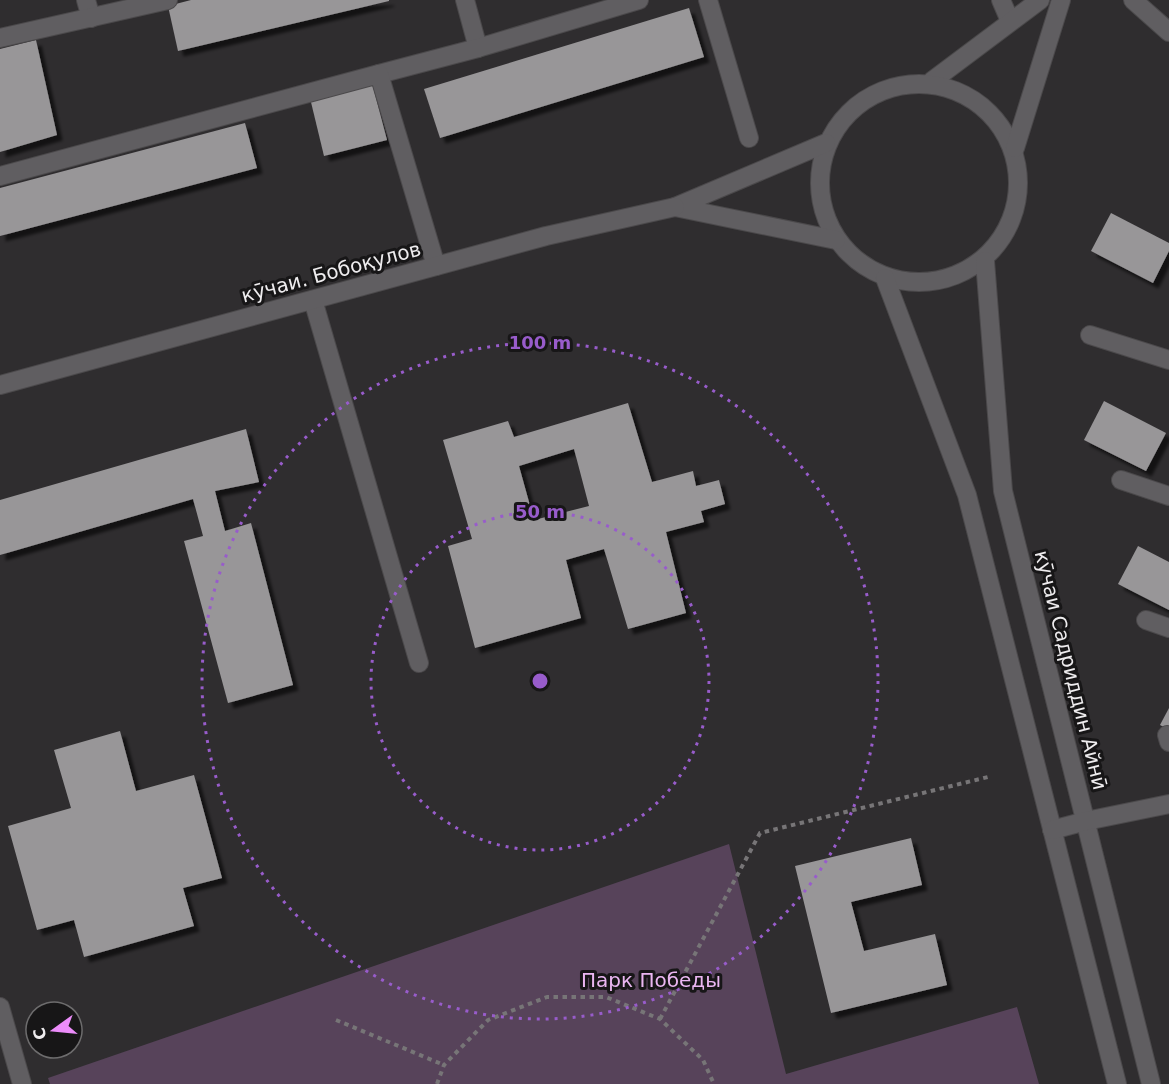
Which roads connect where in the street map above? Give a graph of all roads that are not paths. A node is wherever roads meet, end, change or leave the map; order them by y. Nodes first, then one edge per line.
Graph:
1 (86, 0) edge
2 (168, 0) edge
3 (465, 0) edge
4 (639, 0) edge
5 (708, 0) edge
6 (1001, 0) edge
7 (1040, 0) edge
8 (1061, 0) edge
9 (1132, 0) edge
10 (90, 18) junction
11 (1010, 21) junction
12 (1169, 32) edge
13 (0, 38) edge
14 (478, 48) junction
15 (379, 74) junction
16 (932, 81) junction
17 (749, 138) dead end
18 (826, 143) junction
19 (1015, 148) junction
20 (0, 176) edge
21 (675, 207) junction
22 (836, 240) junction
23 (985, 261) junction
24 (436, 266) junction
25 (885, 278) junction
26 (313, 300) junction
27 (1090, 335) dead end
28 (1169, 360) edge
29 (0, 385) edge
30 (1121, 480) dead end
31 (1169, 496) edge
32 (1146, 620) dead end
33 (1169, 628) edge
34 (418, 663) dead end
35 (1169, 804) edge
36 (1086, 821) junction
37 (1052, 830) junction
38 (0, 1007) edge
39 (21, 1084) edge
40 (1117, 1084) edge
41 (1151, 1084) edge

1 - 10 street
2 - 10 street
3 - 14 street
4 - 14 street
5 - 17 street
6 - 11 street
7 - 11 street
8 - 19 street
9 - 12 street
10 - 13 street
11 - 16 street
14 - 15 street
15 - 20 street
15 - 24 street
16 - 18 street
16 - 19 street
18 - 21 street
18 - 22 street
19 - 23 street
21 - 22 street
21 - 24 street, кӯчаи. Бобоқулов
22 - 25 street
23 - 25 street
23 - 36 street, кӯчаи Садриддин Айнӣ
24 - 26 street, кӯчаи. Бобоқулов
25 - 37 street
26 - 29 street, кӯчаи. Бобоқулов
26 - 34 street
27 - 28 street
30 - 31 street
32 - 33 street
35 - 36 street
36 - 37 street
36 - 41 street, кӯчаи Садриддин Айнӣ
37 - 40 street
38 - 39 street

